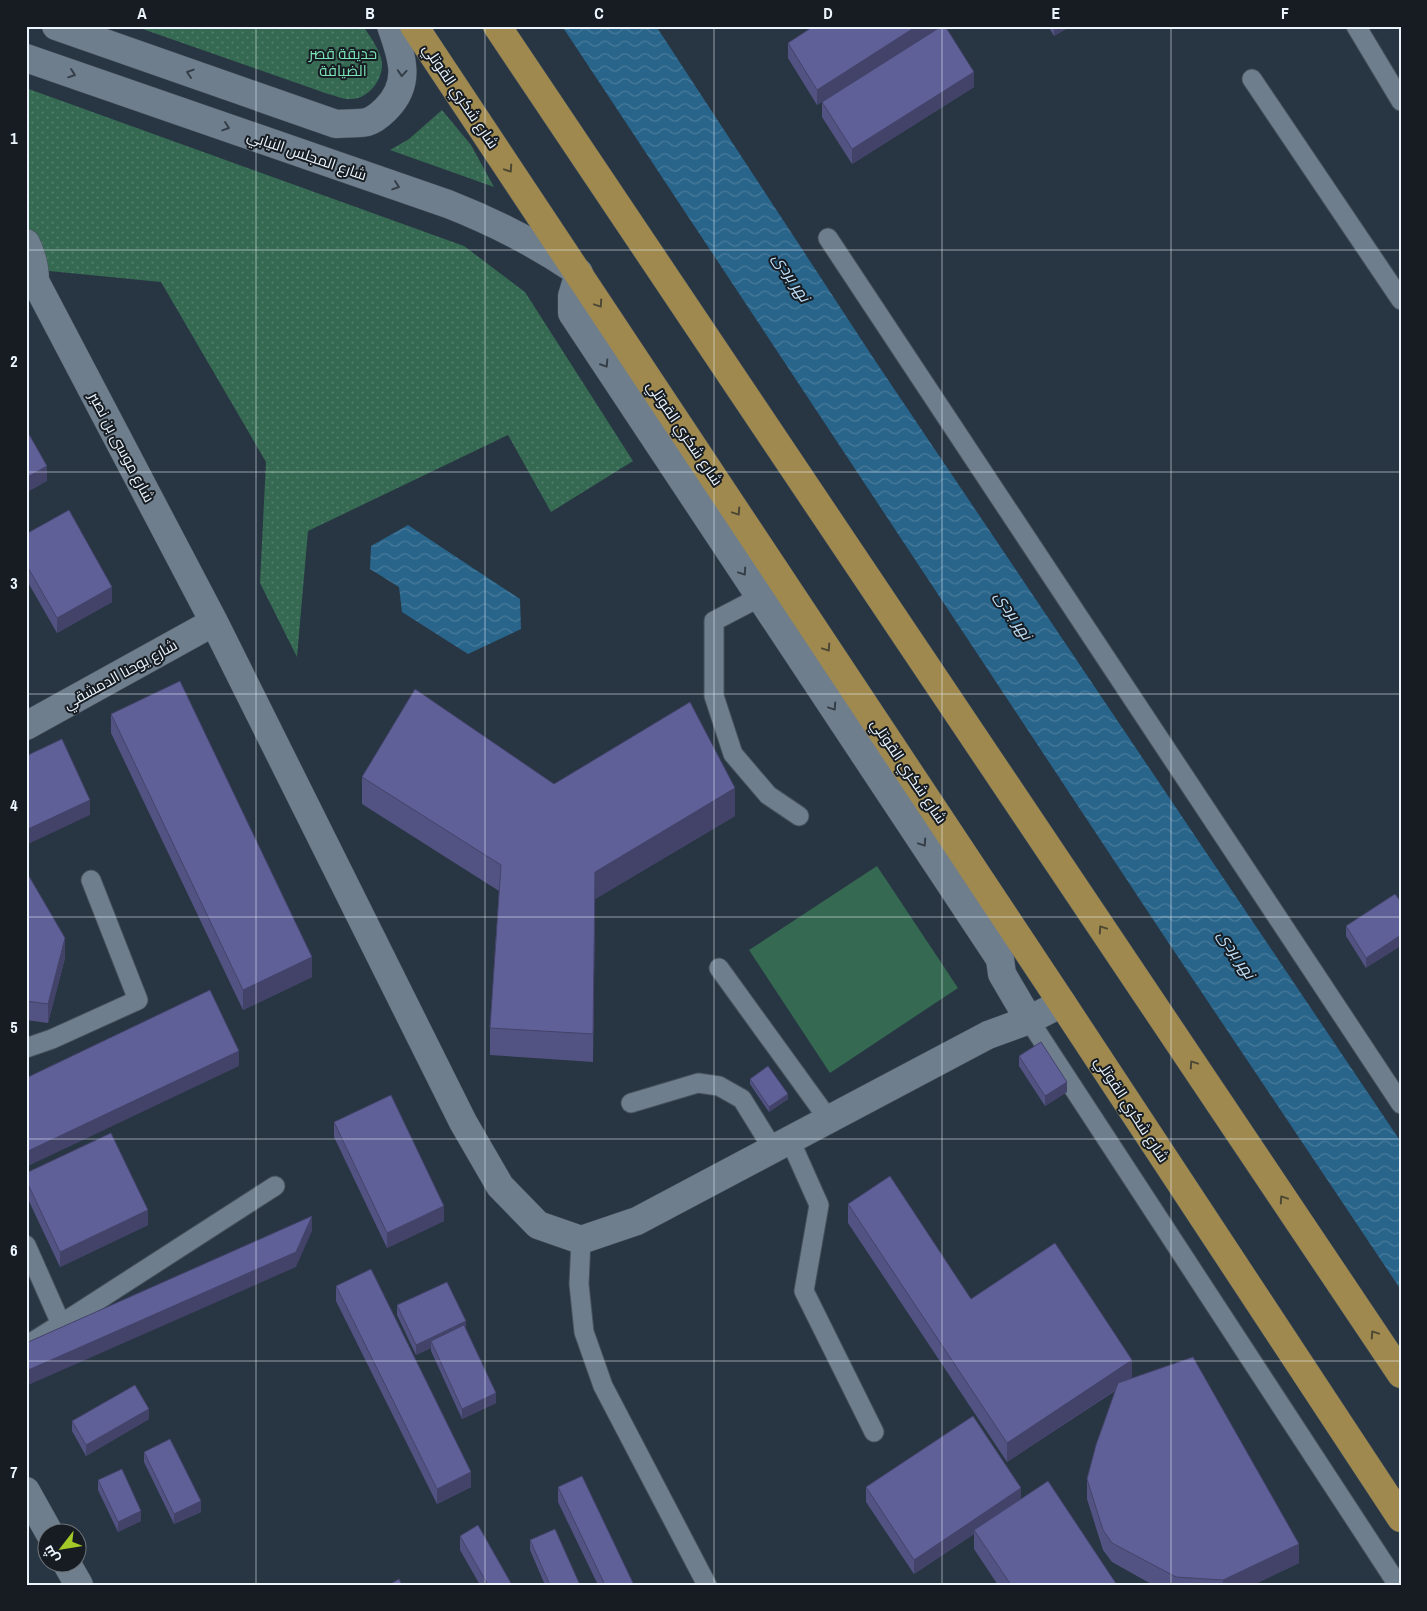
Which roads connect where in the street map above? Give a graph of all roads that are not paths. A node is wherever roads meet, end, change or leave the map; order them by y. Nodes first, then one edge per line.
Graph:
1 (56, 26) edge
2 (391, 26) edge
3 (414, 26) edge
4 (497, 26) edge
5 (1356, 26) edge
6 (26, 58) edge
7 (1252, 79) dead end
8 (1401, 100) edge
9 (828, 238) dead end
10 (26, 243) edge
11 (579, 273) junction
12 (31, 278) edge
13 (1401, 300) edge
14 (760, 597) junction
15 (214, 622) junction
16 (26, 726) edge
17 (799, 816) dead end
18 (91, 880) dead end
19 (719, 968) dead end
20 (1062, 1003) junction
21 (1029, 1020) junction
22 (26, 1048) edge
23 (631, 1103) dead end
24 (1401, 1104) edge
25 (829, 1120) junction
26 (781, 1145) junction
27 (275, 1186) dead end
28 (581, 1240) junction
29 (26, 1245) edge
30 (61, 1324) junction
31 (26, 1346) edge
32 (1401, 1374) edge
33 (874, 1432) dead end
34 (26, 1491) edge
35 (1401, 1518) edge
36 (44, 1524) edge
37 (73, 1574) edge
38 (79, 1585) edge
39 (707, 1585) edge
40 (1398, 1585) edge

2 -> 1 street
3 -> 11 highway, شارع شكري القوتلي
32 -> 4 highway
5 - 8 lane
6 -> 11 street, شارع المجلس النيابي
7 - 13 lane
9 - 24 lane
10 - 12 street, شارع موسى بن نصير
11 -> 14 street
11 -> 20 highway, شارع شكري القوتلي
12 - 15 street, شارع موسى بن نصير
14 - 17 lane
14 -> 21 street
15 - 16 street, شارع يوحنا الدمشقي
15 - 28 street, شارع موسى بن نصير
18 - 22 lane
19 - 25 lane
20 - 21 street
20 - 35 highway, شارع شكري القوتلي
21 - 25 street
21 - 40 lane
23 - 26 lane
25 - 26 street
26 - 28 street
26 - 33 lane
27 - 30 lane
28 - 39 lane
29 - 30 lane
30 - 31 lane
34 - 36 street
37 - 38 street

